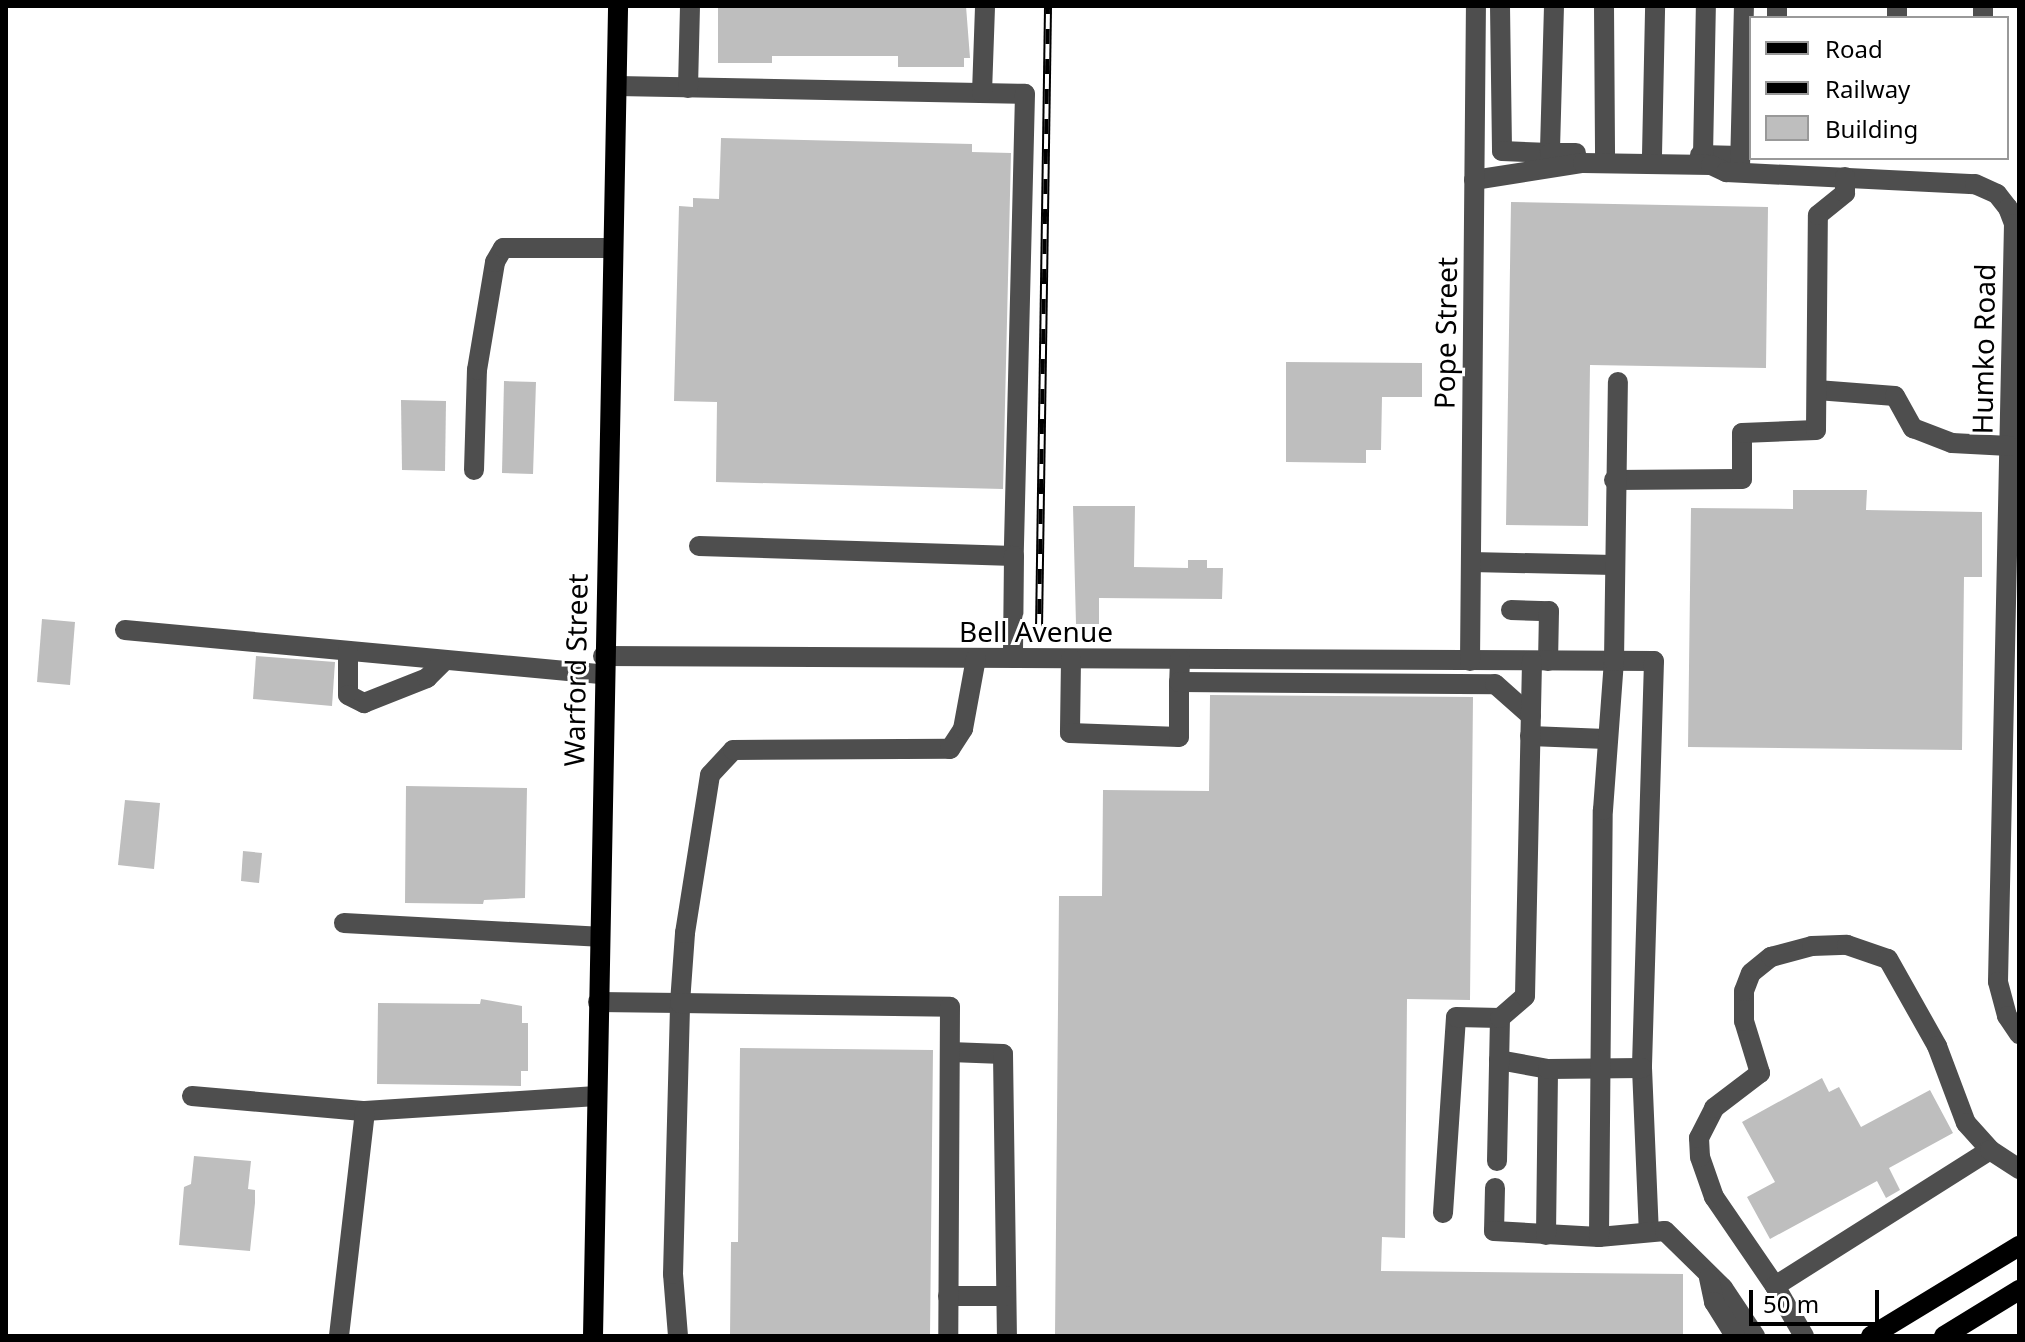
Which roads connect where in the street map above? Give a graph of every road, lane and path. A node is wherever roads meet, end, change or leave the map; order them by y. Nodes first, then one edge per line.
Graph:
1 (618, 6) edge
2 (690, 6) edge
3 (985, 6) edge
4 (1476, 6) edge
5 (1500, 6) edge
6 (1554, 6) edge
7 (1604, 6) edge
8 (1655, 6) edge
9 (1706, 6) edge
10 (1744, 6) edge
11 (617, 86) junction
12 (688, 88) junction
13 (982, 93) junction
14 (1605, 154) junction
15 (1652, 155) junction
16 (1703, 156) junction
17 (1550, 159) junction
18 (1740, 164) junction
19 (1777, 165) edge
20 (1845, 177) junction
21 (1474, 180) junction
22 (613, 248) junction
23 (1618, 382) dead end
24 (1817, 390) junction
25 (2009, 446) junction
26 (474, 470) dead end
27 (1614, 480) junction
28 (699, 546) dead end
29 (1014, 556) junction
30 (1471, 562) junction
31 (1614, 565) junction
32 (1511, 610) dead end
33 (125, 630) dead end
34 (348, 651) junction
35 (976, 658) junction
36 (1013, 658) junction
37 (1071, 659) junction
38 (1180, 659) junction
39 (445, 660) junction
40 (1470, 661) junction
41 (1540, 661) junction
42 (1614, 661) junction
43 (603, 665) junction
44 (1179, 682) junction
45 (1530, 726) junction
46 (1606, 739) junction
47 (344, 923) dead end
48 (599, 937) junction
49 (598, 1002) junction
50 (680, 1003) junction
51 (1500, 1018) junction
52 (2019, 1034) edge
53 (950, 1052) junction
54 (1499, 1060) junction
55 (1599, 1068) junction
56 (1642, 1068) junction
57 (1548, 1069) junction
58 (192, 1096) dead end
59 (597, 1096) junction
60 (365, 1111) junction
61 (1990, 1150) junction
62 (1497, 1161) dead end
63 (2019, 1169) edge
64 (1495, 1188) dead end
65 (1443, 1213) dead end
66 (1649, 1232) junction
67 (1546, 1235) junction
68 (1599, 1237) junction
69 (2019, 1246) edge
70 (1709, 1278) junction
71 (1775, 1286) junction
72 (2019, 1290) edge
73 (948, 1296) junction
74 (1006, 1296) junction
75 (339, 1336) edge
76 (593, 1336) edge
77 (678, 1336) edge
78 (948, 1336) edge
79 (1007, 1336) edge
80 (1735, 1336) edge
81 (1755, 1336) edge
82 (1804, 1336) edge
83 (1871, 1336) edge
84 (1944, 1336) edge

1 - 11 main road, Warford Street
2 - 12 street
3 - 13 street
4 - 21 street, Pope Street
5 - 17 street
6 - 17 street
7 - 14 street
8 - 15 street
9 - 16 street
10 - 18 street
11 - 12 street
11 - 22 main road, Warford Street
12 - 13 street
13 - 29 street
14 - 15 street
14 - 17 street
15 - 16 street
16 - 18 street
17 - 18 street, Humko Road
17 - 21 street, Humko Road
18 - 19 street, Humko Road
19 - 20 street, Humko Road
20 - 24 street
20 - 25 street, Humko Road
21 - 30 street, Pope Street
22 - 26 street
22 - 43 main road, Warford Street
23 - 27 street
24 - 25 street
24 - 27 street
25 - 52 street, Humko Road
27 - 31 street
28 - 29 street
29 - 36 street
30 - 31 street
30 - 40 street, Pope Street
31 - 42 street
32 - 41 street
33 - 34 street, Bell Avenue
34 - 39 street, Bell Avenue
34 - 39 street
35 - 36 street, Bell Avenue
35 - 43 street, Bell Avenue
35 - 50 street
36 - 37 street, Bell Avenue
37 - 38 street, Bell Avenue
37 - 44 street
38 - 40 street, Bell Avenue
38 - 44 street
39 - 43 street, Bell Avenue
40 - 41 street, Bell Avenue
41 - 42 street, Bell Avenue
41 - 45 street
42 - 46 street
42 - 56 street, Bell Avenue
43 - 48 main road, Warford Street
44 - 45 street
45 - 46 street
45 - 51 street
46 - 55 street
47 - 48 street
48 - 49 main road, Warford Street
49 - 50 street
49 - 59 main road, Warford Street
50 - 53 street
50 - 77 street
51 - 54 street
51 - 65 street
53 - 73 street
53 - 74 street
54 - 57 street
54 - 62 street
55 - 56 street
55 - 57 street
55 - 68 street
56 - 66 street
57 - 67 street
58 - 60 street
59 - 60 street
59 - 76 main road, Warford Street
60 - 75 street
61 - 63 street
61 - 71 street
61 - 71 street
64 - 67 street
66 - 68 street
66 - 70 street
67 - 68 street
69 - 83 main road
70 - 80 street
70 - 81 street
71 - 82 street
72 - 84 main road
73 - 74 street
73 - 78 street
74 - 79 street

